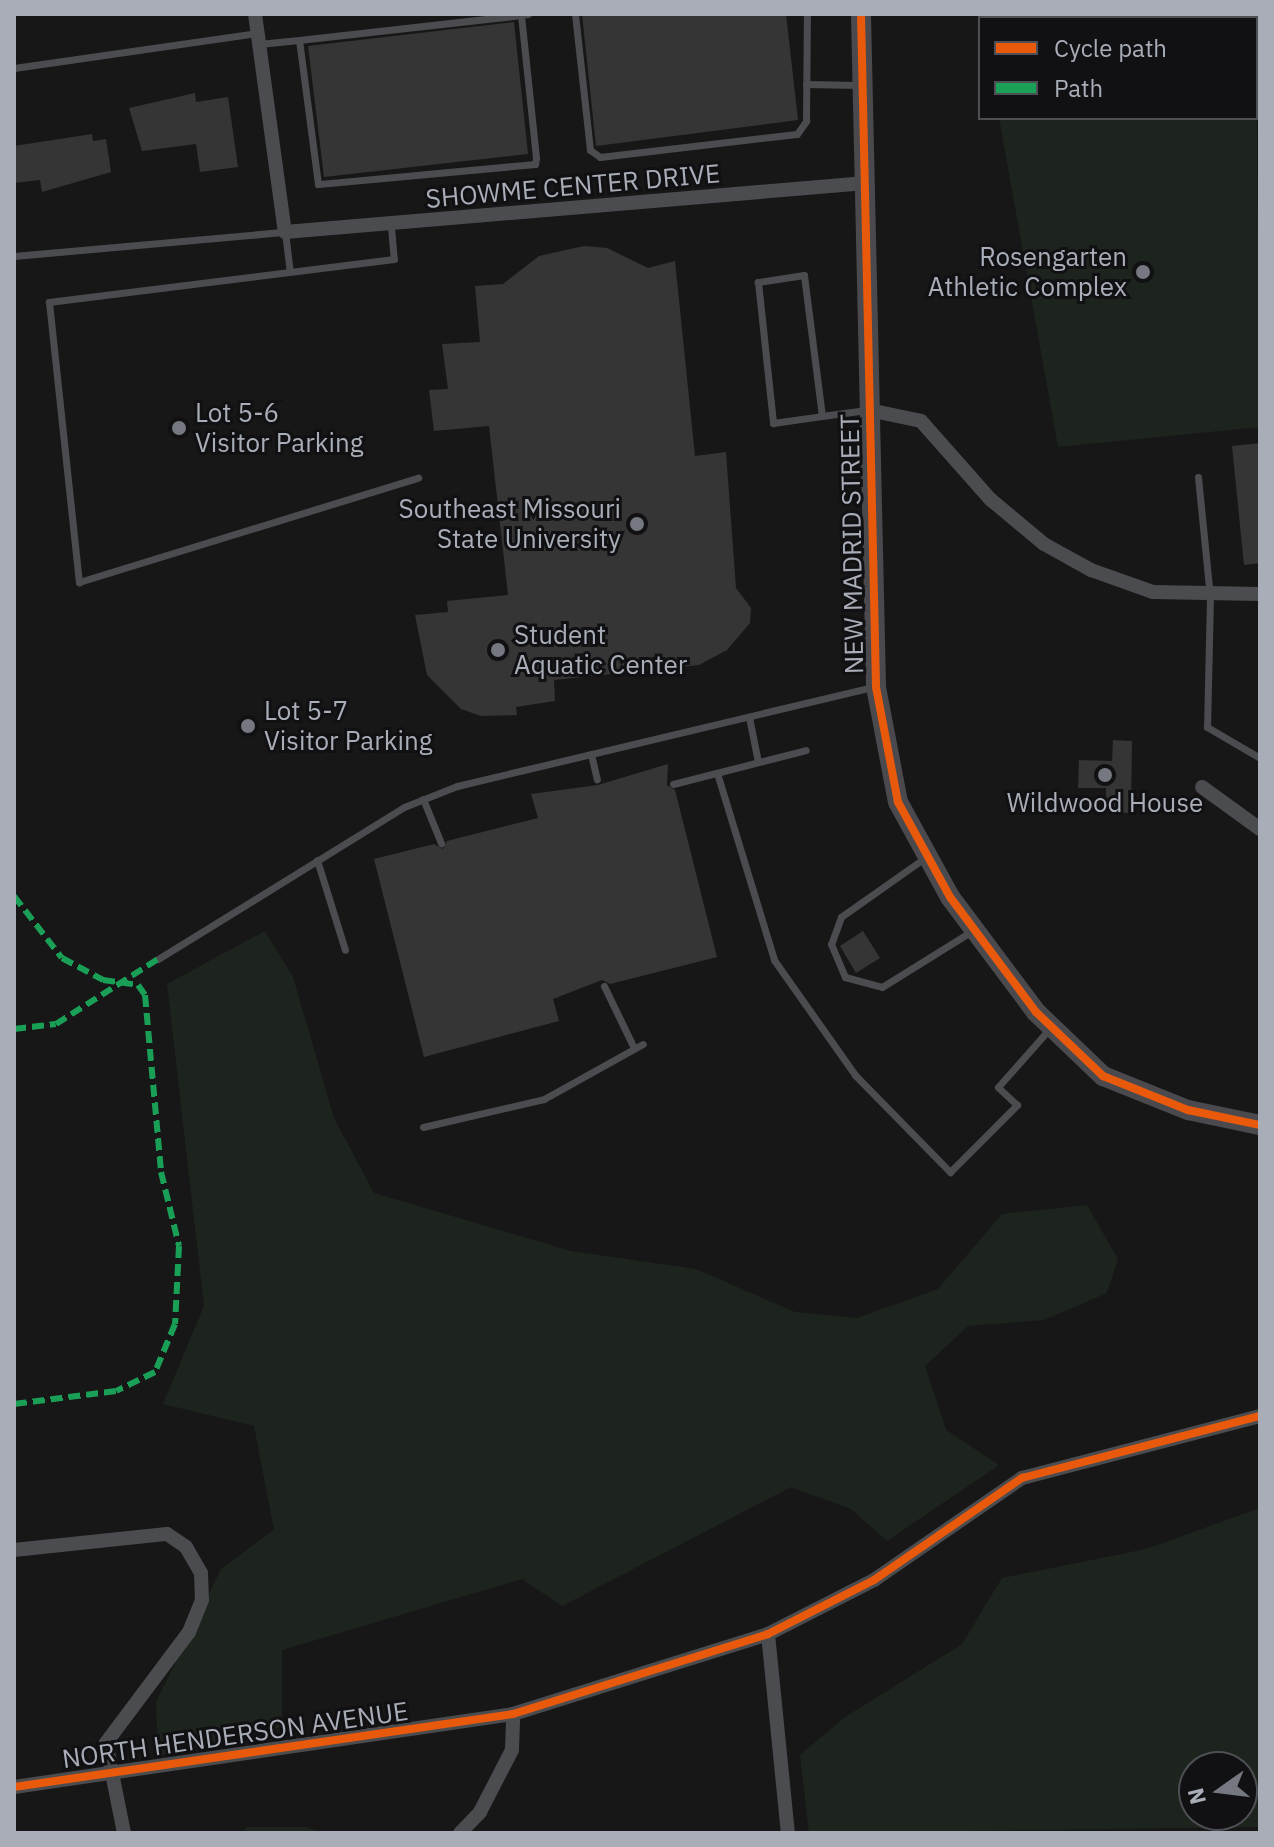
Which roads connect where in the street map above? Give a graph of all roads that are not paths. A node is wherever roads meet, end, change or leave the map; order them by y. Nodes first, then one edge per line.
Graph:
1 (255, 14) edge
2 (521, 14) edge
3 (528, 14) edge
4 (575, 14) edge
5 (807, 14) edge
6 (861, 14) edge
7 (258, 38) junction
8 (299, 40) junction
9 (14, 68) edge
10 (806, 84) junction
11 (864, 86) junction
12 (866, 183) junction
13 (391, 227) junction
14 (285, 232) junction
15 (14, 256) edge
16 (290, 271) junction
17 (869, 410) junction
18 (822, 416) junction
19 (1198, 477) dead end
20 (418, 478) dead end
21 (1260, 594) edge
22 (1210, 597) junction
23 (876, 687) junction
24 (749, 717) junction
25 (806, 750) dead end
26 (591, 754) junction
27 (1260, 758) edge
28 (758, 762) junction
29 (717, 773) junction
30 (597, 779) dead end
31 (673, 784) dead end
32 (1202, 787) dead end
33 (423, 799) junction
34 (1260, 829) edge
35 (441, 843) dead end
36 (928, 856) junction
37 (317, 860) junction
38 (975, 929) junction
39 (345, 950) dead end
40 (158, 959) dead end
41 (604, 986) dead end
42 (1051, 1026) junction
43 (643, 1044) dead end
44 (634, 1048) junction
45 (1260, 1125) edge
46 (423, 1127) dead end
47 (1260, 1416) edge
48 (14, 1550) edge
49 (768, 1634) junction
50 (513, 1714) junction
51 (109, 1777) junction
52 (14, 1787) edge
53 (124, 1833) edge
54 (460, 1833) edge
55 (788, 1833) edge

1 - 7 street
2 - 3 lane
2 - 8 lane
2 - 8 lane
4 - 10 lane
5 - 10 lane
6 - 11 street, NEW MADRID STREET
7 - 8 lane
7 - 9 lane
7 - 14 street
10 - 11 lane
11 - 12 street, NEW MADRID STREET
12 - 13 street, SHOWME CENTER DRIVE
12 - 17 street, NEW MADRID STREET
13 - 14 street, SHOWME CENTER DRIVE
13 - 16 lane
14 - 15 lane
14 - 16 lane
16 - 20 lane
17 - 18 lane
17 - 22 street
17 - 23 street, NEW MADRID STREET
18 - 18 lane
19 - 22 lane
21 - 22 street
22 - 27 lane
23 - 24 lane
23 - 36 street, NEW MADRID STREET
24 - 26 lane
24 - 28 lane
25 - 28 lane
26 - 30 lane
26 - 33 lane
28 - 29 lane
29 - 31 lane
29 - 42 lane
32 - 34 street
33 - 35 lane
33 - 37 lane
36 - 38 street, NEW MADRID STREET
36 - 38 lane
37 - 39 lane
37 - 40 lane
38 - 42 street, NEW MADRID STREET
41 - 44 lane
42 - 45 street, NEW MADRID STREET
43 - 44 lane
44 - 46 lane
47 - 49 street, NORTH HENDERSON AVENUE
48 - 51 street
49 - 50 street, NORTH HENDERSON AVENUE
49 - 55 street
50 - 51 street, NORTH HENDERSON AVENUE
50 - 54 street
51 - 52 street, NORTH HENDERSON AVENUE
51 - 53 street

